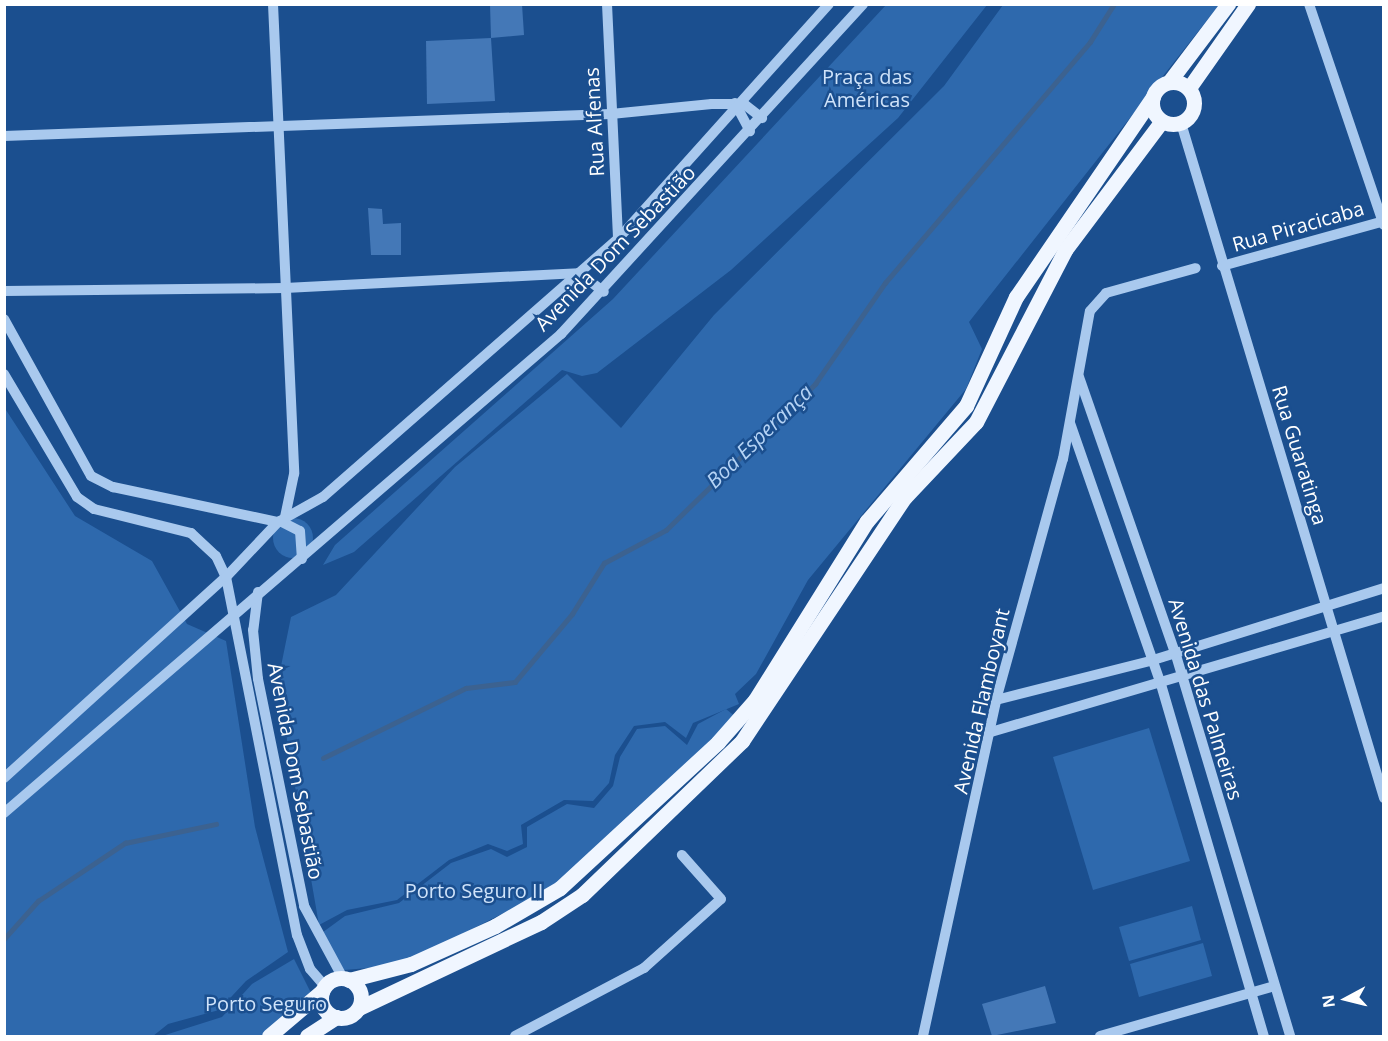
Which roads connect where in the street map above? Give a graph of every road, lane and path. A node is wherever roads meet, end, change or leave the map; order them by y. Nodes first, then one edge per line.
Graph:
1 (273, 4) edge
2 (607, 4) edge
3 (829, 4) edge
4 (863, 4) edge
5 (1228, 4) edge
6 (1248, 4) edge
7 (1309, 4) edge
8 (1169, 82) junction
9 (1189, 88) junction
10 (1153, 97) junction
11 (735, 103) junction
12 (611, 114) junction
13 (762, 118) junction
14 (1162, 121) junction
15 (1181, 123) junction
16 (280, 126) junction
17 (750, 131) junction
18 (4, 136) edge
19 (1383, 222) edge
20 (618, 239) junction
21 (1222, 266) junction
22 (1196, 268) dead end
23 (579, 273) junction
24 (285, 288) junction
25 (4, 291) edge
26 (604, 292) junction
27 (4, 319) edge
28 (4, 374) edge
29 (1078, 376) junction
30 (1069, 420) junction
31 (281, 520) junction
32 (302, 559) junction
33 (226, 577) junction
34 (1383, 588) edge
35 (258, 592) junction
36 (1328, 605) junction
37 (234, 613) junction
38 (1383, 616) edge
39 (1336, 631) junction
40 (1175, 652) junction
41 (1150, 661) junction
42 (1182, 675) junction
43 (1160, 681) junction
44 (996, 700) junction
45 (991, 732) junction
46 (4, 778) edge
47 (1383, 795) edge
48 (4, 813) edge
49 (682, 855) dead end
50 (346, 979) junction
51 (1274, 986) junction
52 (324, 989) junction
53 (1251, 993) junction
54 (358, 1008) junction
55 (336, 1017) junction
56 (269, 1036) edge
57 (307, 1036) edge
58 (515, 1036) edge
59 (923, 1036) edge
60 (1100, 1036) edge
61 (1264, 1036) edge
62 (1290, 1036) edge

1 - 16 street
2 - 12 street, Rua Alfenas
3 - 11 street, Avenida Dom Sebastião
4 - 13 street, Avenida Dom Sebastião
5 - 8 main road
6 - 9 main road
7 - 19 street
8 - 9 main road
8 - 10 main road
9 - 15 main road
10 - 14 main road
10 - 50 main road
11 - 12 street
11 - 13 street
11 - 17 street
11 - 20 street, Avenida Dom Sebastião
12 - 16 street
12 - 20 street, Rua Alfenas
13 - 17 street, Avenida Dom Sebastião
14 - 15 main road
14 - 54 main road
15 - 21 street, Rua Guaratinga
16 - 18 street
16 - 24 street
17 - 26 street, Avenida Dom Sebastião
19 - 21 street, Rua Piracicaba
20 - 23 street, Avenida Dom Sebastião
21 - 36 street, Rua Guaratinga
22 - 29 street, Avenida Flamboyant
23 - 24 street
23 - 26 street
23 - 31 street, Avenida Dom Sebastião
24 - 25 street
24 - 31 street
26 - 32 street, Avenida Dom Sebastião
27 - 31 street
28 - 33 street, Avenida Dom Sebastião
29 - 30 street, Avenida Flamboyant
29 - 40 street, Avenida das Palmeiras
30 - 41 street, Avenida das Palmeiras
30 - 44 street, Avenida Flamboyant
31 - 32 street
31 - 33 street
32 - 35 street, Avenida Dom Sebastião
33 - 37 street, Avenida Dom Sebastião
33 - 46 street
34 - 36 street
35 - 37 street
35 - 50 street, Avenida Dom Sebastião
36 - 39 street, Rua Guaratinga
36 - 40 street
37 - 48 street
37 - 52 street, Avenida Dom Sebastião
38 - 39 street
39 - 42 street
39 - 47 street, Rua Guaratinga
40 - 41 street
40 - 42 street, Avenida das Palmeiras
41 - 43 street, Avenida das Palmeiras
41 - 44 street
42 - 43 street
42 - 51 street, Avenida das Palmeiras
43 - 45 street
43 - 53 street, Avenida das Palmeiras
44 - 45 street, Avenida Flamboyant
45 - 59 street, Avenida Flamboyant
49 - 58 street
50 - 52 main road
50 - 54 main road
51 - 53 street
51 - 62 street, Avenida das Palmeiras
52 - 55 main road
52 - 56 main road
53 - 60 street
53 - 61 street, Avenida das Palmeiras
54 - 55 main road
55 - 57 main road

